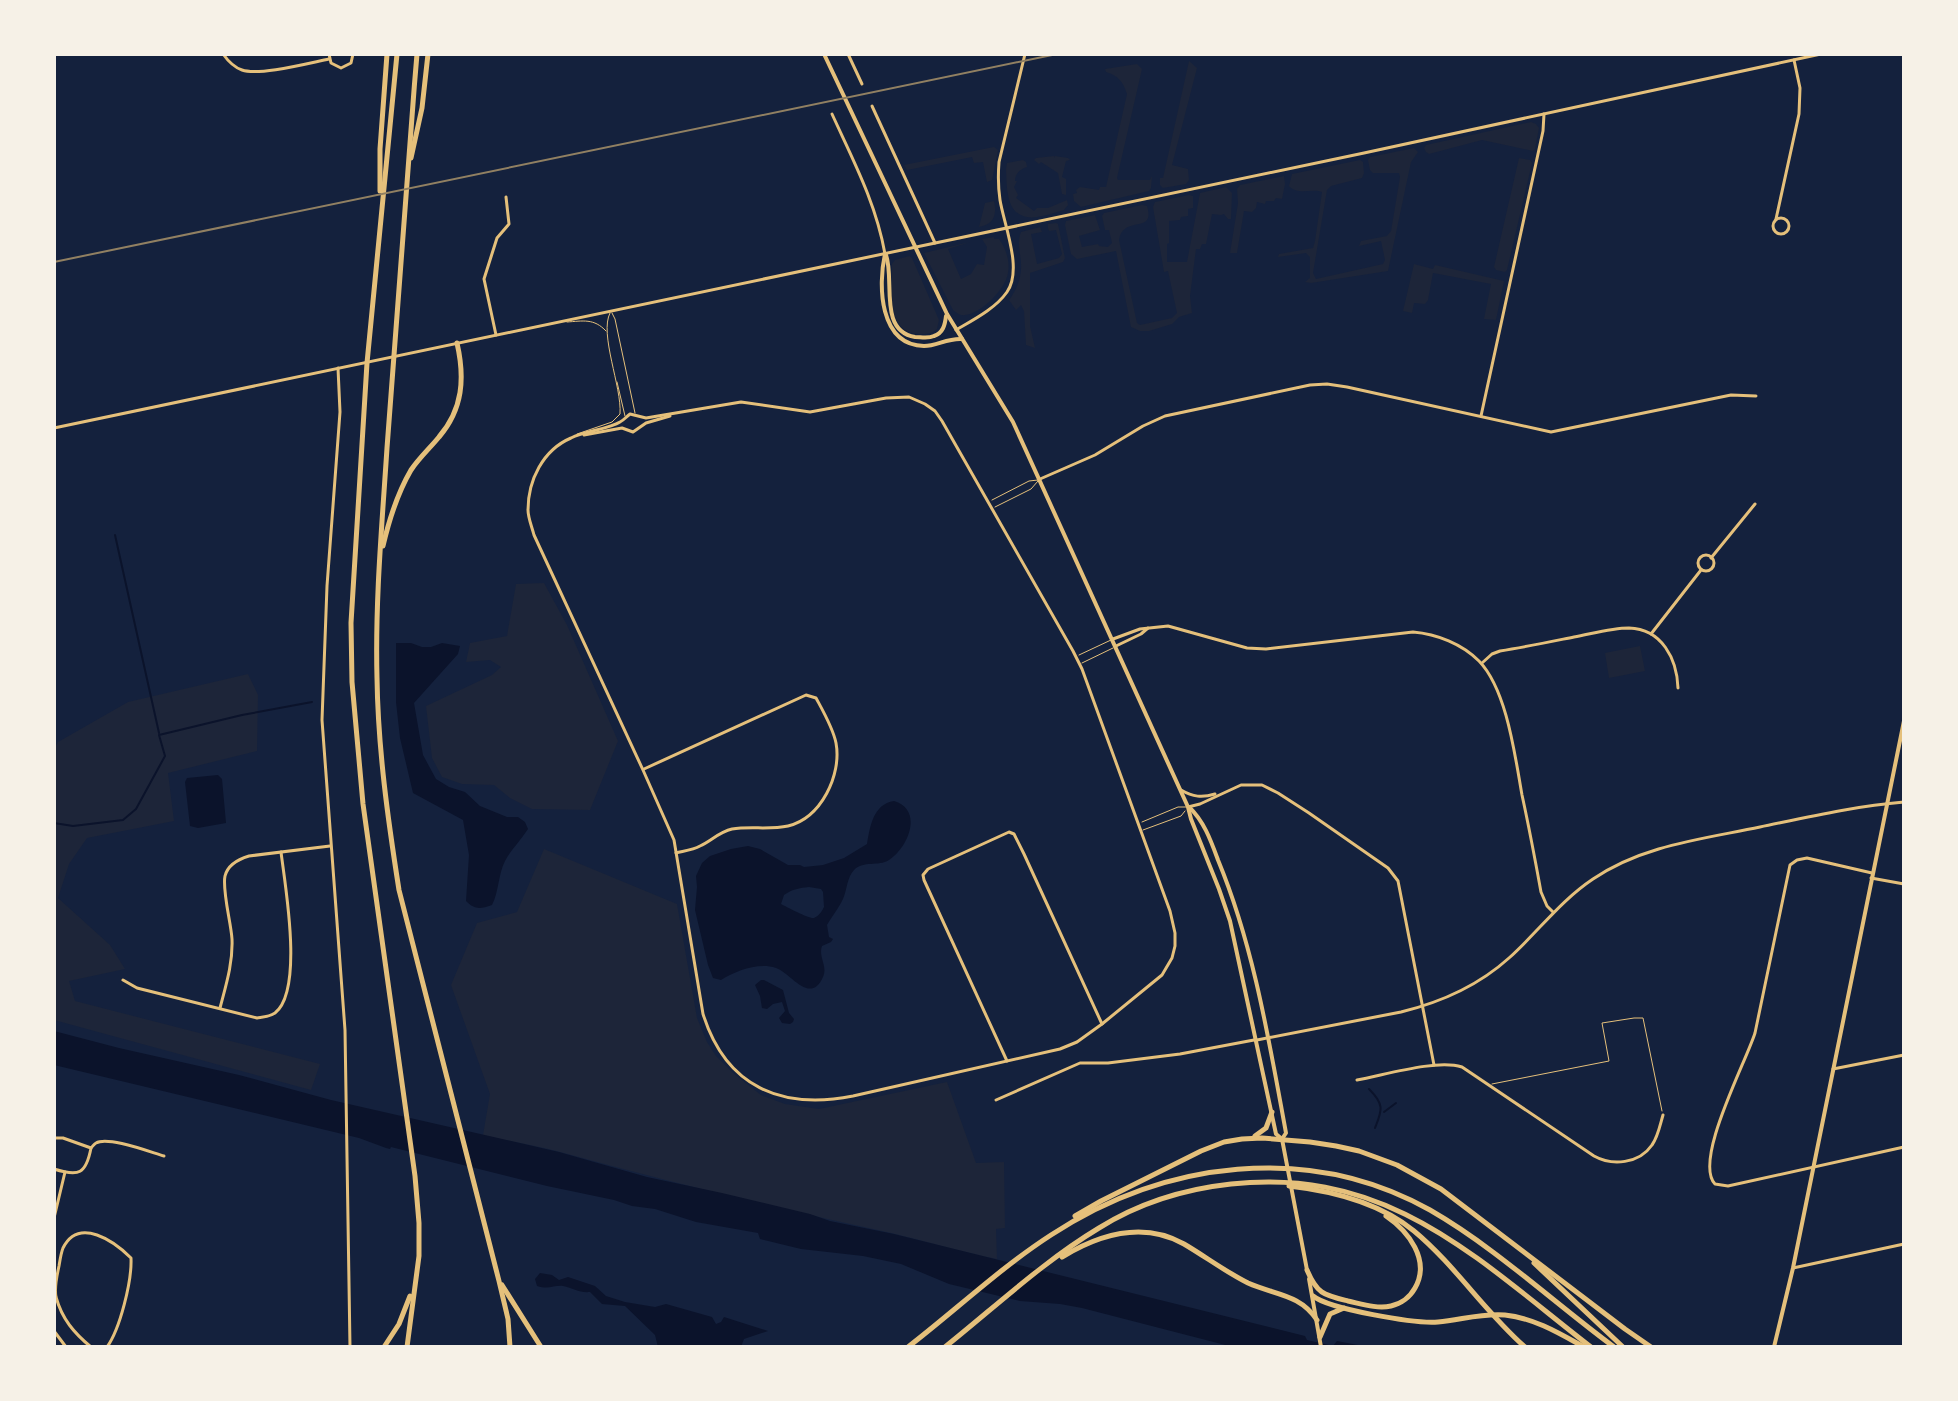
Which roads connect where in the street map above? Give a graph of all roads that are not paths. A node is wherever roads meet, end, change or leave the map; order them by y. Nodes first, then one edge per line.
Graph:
1 (223, 54) edge
2 (353, 54) edge
3 (387, 54) edge
4 (397, 54) edge
5 (417, 54) edge
6 (428, 54) edge
7 (824, 54) edge
8 (848, 54) edge
9 (1025, 54) edge
10 (1821, 54) edge
11 (329, 57) edge
12 (1794, 60) junction
13 (862, 84) dead end
14 (872, 106) dead end
15 (832, 114) dead end
16 (1544, 114) junction
17 (407, 178) junction
18 (506, 197) dead end
19 (381, 212) junction
20 (1776, 219) junction
21 (1006, 228) junction
22 (935, 243) junction
23 (885, 254) junction
24 (611, 311) junction
25 (947, 314) junction
26 (556, 322) junction
27 (956, 330) junction
28 (606, 332) junction
29 (496, 335) junction
30 (962, 339) junction
31 (457, 343) junction
32 (338, 368) junction
33 (616, 376) junction
34 (1756, 396) dead end
35 (676, 414) junction
36 (637, 415) junction
37 (1481, 416) junction
38 (624, 418) junction
39 (641, 426) junction
40 (54, 428) edge
41 (625, 429) junction
42 (572, 437) junction
43 (1040, 479) junction
44 (989, 501) junction
45 (1755, 504) dead end
46 (993, 508) junction
47 (1711, 558) junction
48 (379, 567) junction
49 (1701, 570) junction
50 (1148, 628) junction
51 (1651, 634) junction
52 (1113, 639) junction
53 (1116, 646) junction
54 (1076, 656) junction
55 (1481, 663) junction
56 (1080, 664) junction
57 (1678, 688) dead end
58 (1904, 721) edge
59 (643, 770) junction
60 (1181, 790) junction
61 (1223, 793) junction
62 (1904, 802) edge
63 (1887, 803) junction
64 (1188, 807) junction
65 (1138, 823) junction
66 (1141, 831) junction
67 (330, 846) junction
68 (281, 852) junction
69 (676, 853) junction
70 (1872, 875) junction
71 (1904, 884) edge
72 (1553, 912) junction
73 (123, 980) dead end
74 (1423, 1007) junction
75 (220, 1009) junction
76 (1102, 1024) junction
77 (1267, 1038) junction
78 (1257, 1040) junction
79 (1904, 1055) edge
80 (1007, 1061) junction
81 (1434, 1065) junction
82 (1832, 1069) junction
83 (1357, 1080) dead end
84 (1490, 1085) junction
85 (996, 1100) dead end
86 (1272, 1112) junction
87 (1663, 1115) joint
88 (54, 1138) edge
89 (1242, 1139) junction
90 (1282, 1139) junction
91 (1904, 1147) edge
92 (91, 1148) junction
93 (164, 1156) dead end
94 (1812, 1167) junction
95 (54, 1170) edge
96 (65, 1172) junction
97 (1237, 1183) junction
98 (1356, 1201) junction
99 (55, 1209) edge
100 (54, 1218) edge
101 (1506, 1238) junction
102 (1904, 1244) edge
103 (1032, 1248) junction
104 (1062, 1255) junction
105 (1793, 1268) junction
106 (1307, 1270) junction
107 (499, 1281) junction
108 (414, 1287) junction
109 (1313, 1296) junction
110 (1345, 1308) junction
111 (1317, 1320) junction
112 (54, 1331) edge
113 (1320, 1337) junction
114 (66, 1347) edge
115 (91, 1347) edge
116 (107, 1347) edge
117 (350, 1347) edge
118 (384, 1347) edge
119 (407, 1347) edge
120 (510, 1347) edge
121 (541, 1347) edge
122 (907, 1347) edge
123 (945, 1347) edge
124 (1321, 1347) edge
125 (1525, 1347) edge
126 (1584, 1347) edge
127 (1591, 1347) edge
128 (1614, 1347) edge
129 (1623, 1347) edge
130 (1651, 1347) edge
131 (1774, 1347) edge

1 - 11 street
2 - 11 street
3 - 19 highway
4 - 19 highway
5 - 17 highway
6 - 17 highway
7 - 25 main road
8 - 13 street
9 - 21 street
10 - 12 street
12 - 16 street
12 - 20 street
14 - 22 street
15 - 23 street
16 - 21 street
16 - 37 street
17 - 48 highway
18 - 29 street
19 - 108 highway
20 - 20 street
21 - 22 street
21 - 27 street
22 - 23 street
23 - 24 street
23 - 25 main road
23 - 30 main road
24 - 26 street
24 - 28 lane
24 - 36 lane
25 - 27 main road
26 - 28 lane
26 - 29 street
27 - 30 main road
28 - 33 lane
29 - 31 street
30 - 43 main road
31 - 32 street
31 - 48 highway
32 - 40 street
32 - 67 street
33 - 38 lane
33 - 42 lane
34 - 37 street
35 - 36 street
35 - 39 street
35 - 44 street
36 - 38 street
36 - 39 street
37 - 43 street
38 - 41 street
38 - 42 street
39 - 41 street
41 - 42 street
42 - 59 street
43 - 44 lane
43 - 46 lane
43 - 52 main road
44 - 46 street
45 - 47 street
46 - 54 street
47 - 49 street
47 - 49 street
48 - 107 highway
49 - 51 street
50 - 52 street
50 - 53 street
50 - 55 street
51 - 55 street
51 - 57 street
52 - 53 main road
52 - 54 lane
53 - 56 lane
53 - 60 main road
54 - 56 street
55 - 72 street
56 - 65 street
58 - 63 main road
59 - 69 street
59 - 69 street
60 - 61 street
60 - 64 main road
61 - 64 street
61 - 74 street
62 - 63 street
63 - 70 main road
63 - 72 street
64 - 65 lane
64 - 66 lane
64 - 77 main road
64 - 78 main road
65 - 66 street
66 - 76 street
67 - 68 street
67 - 117 street
68 - 75 street
68 - 75 street
69 - 80 street
70 - 71 street
70 - 82 main road
70 - 94 street
72 - 74 street
73 - 75 street
74 - 77 street
74 - 81 street
76 - 80 street
76 - 80 street
77 - 78 street
77 - 90 main road
78 - 85 street
78 - 86 main road
79 - 82 street
81 - 83 street
81 - 84 street
82 - 94 main road
84 - 87 street
84 - 87 lane
86 - 89 highway
86 - 90 main road
88 - 92 street
89 - 90 highway
89 - 103 highway
90 - 101 highway
90 - 106 main road
91 - 94 street
92 - 93 street
92 - 96 street
94 - 105 main road
95 - 96 street
96 - 99 street
97 - 98 highway
97 - 104 highway
97 - 127 highway
98 - 106 highway
98 - 125 highway
99 - 100 street
101 - 129 highway
101 - 130 highway
102 - 105 street
103 - 122 highway
103 - 128 highway
104 - 111 highway
104 - 123 highway
105 - 131 main road
106 - 109 main road
107 - 120 highway
107 - 121 highway
108 - 118 highway
108 - 119 highway
109 - 110 highway
109 - 111 main road
110 - 113 highway
110 - 126 highway
111 - 113 main road
112 - 114 street
113 - 124 main road
115 - 116 street

